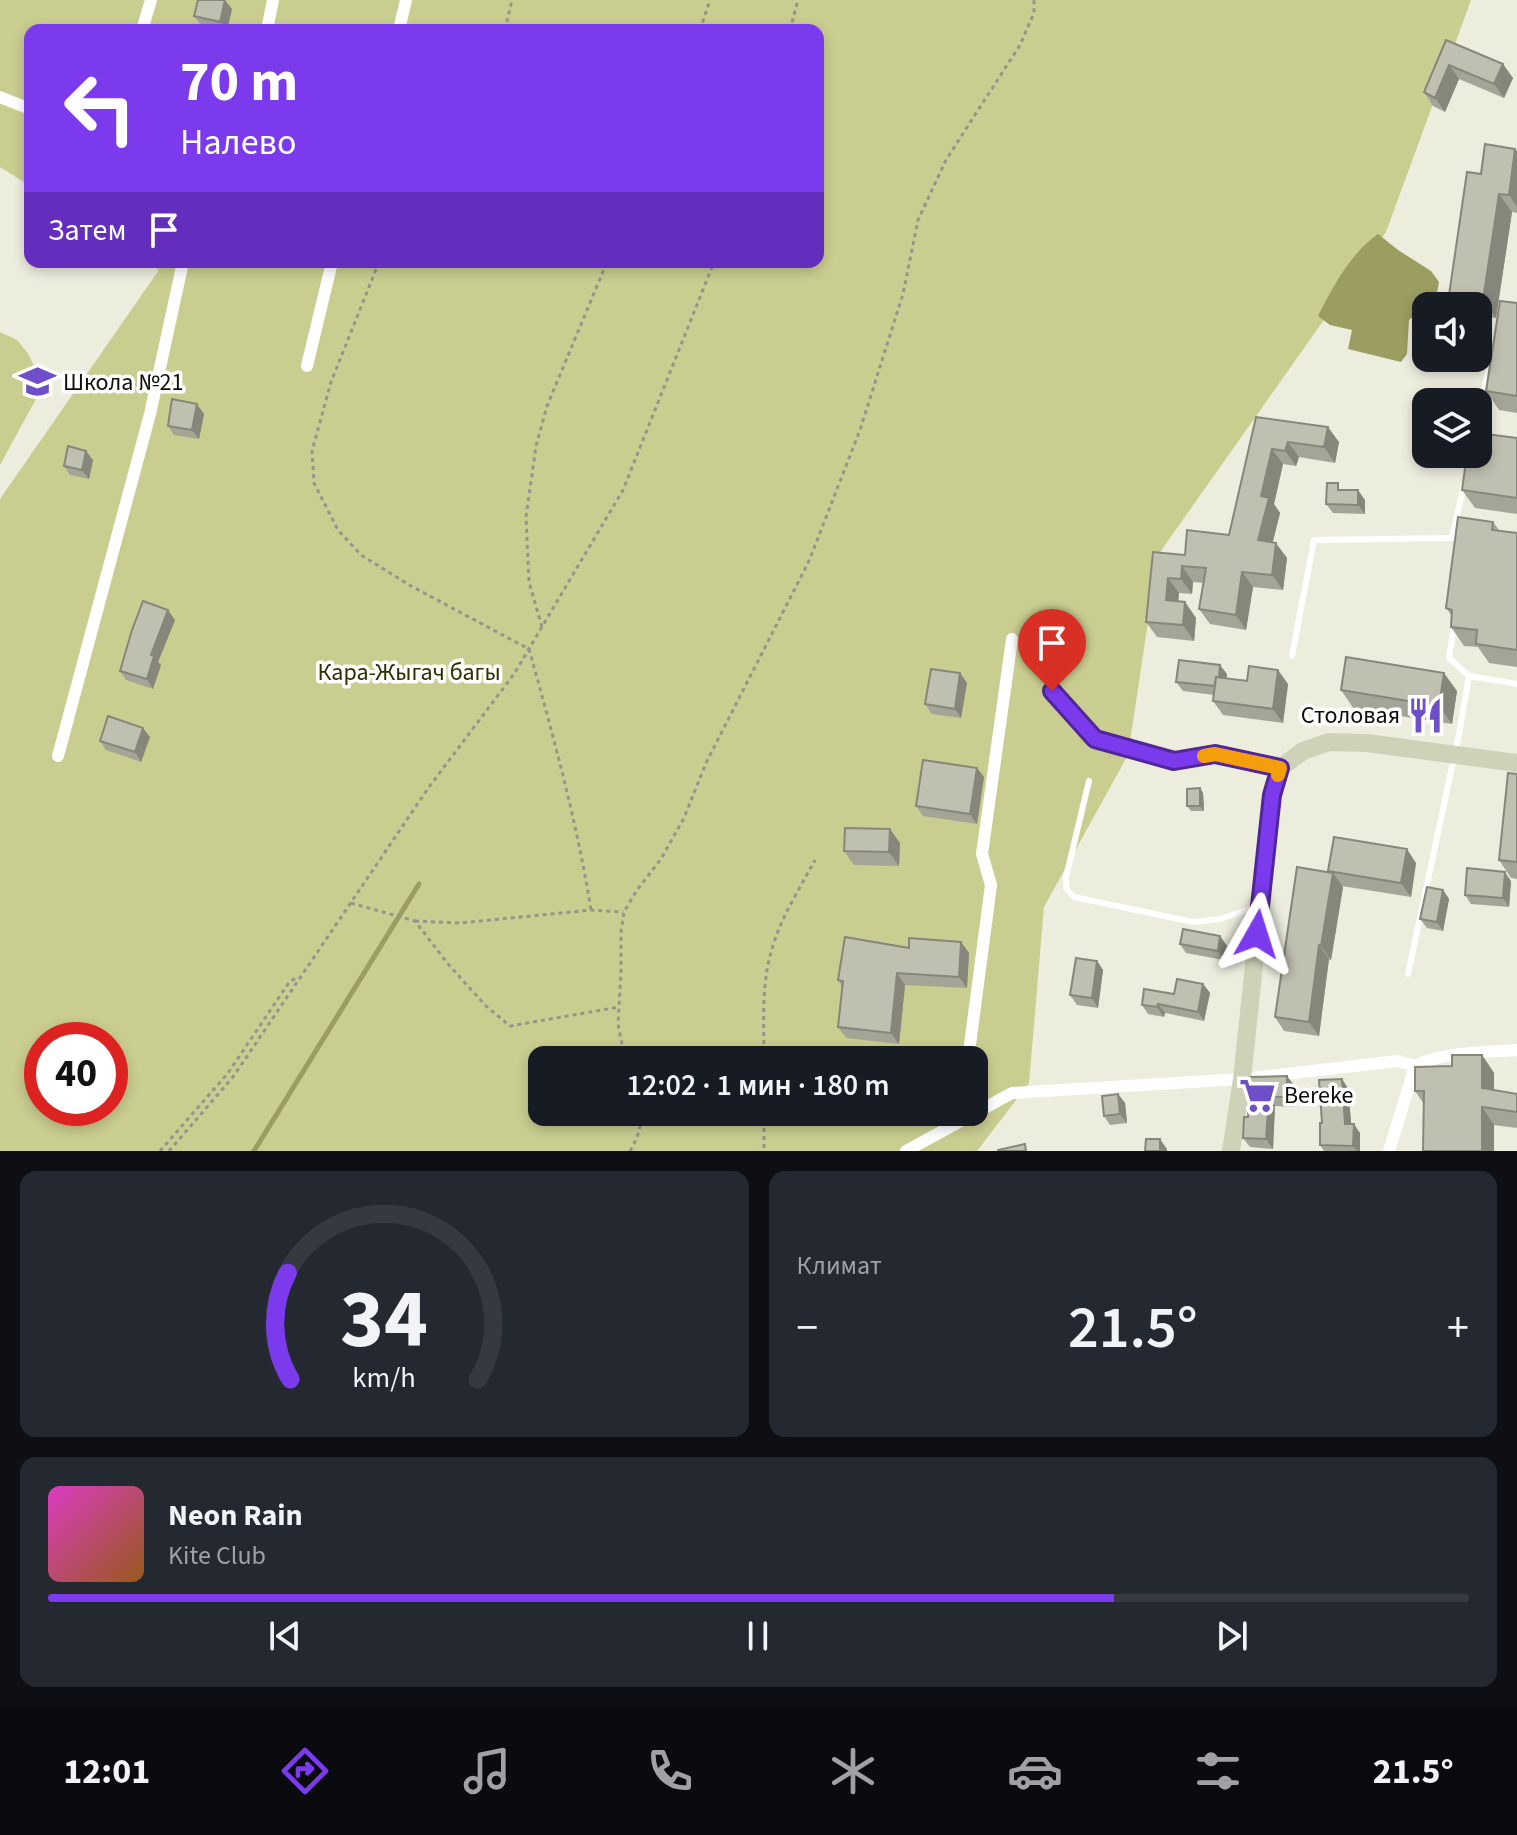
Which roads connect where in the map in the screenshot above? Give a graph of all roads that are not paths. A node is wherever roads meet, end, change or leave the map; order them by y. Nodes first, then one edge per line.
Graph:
1 (151, 0) edge
2 (273, 0) edge
3 (406, 0) edge
4 (144, 24) edge
5 (268, 24) edge
6 (400, 24) edge
7 (0, 97) edge
8 (24, 107) edge
9 (182, 268) edge
10 (331, 268) edge
11 (1493, 347) edge
12 (307, 366) dead end
13 (1484, 388) edge
14 (1464, 482) edge
15 (1452, 538) junction
16 (1458, 545) edge
17 (1455, 612) edge
18 (1012, 639) road end
19 (1292, 656) dead end
20 (1469, 676) junction
21 (1517, 684) edge
22 (1052, 691) road end
23 (1454, 754) junction
24 (58, 756) dead end
25 (1517, 763) edge
26 (1280, 768) junction
27 (1089, 781) dead end
28 (1260, 905) junction
29 (1408, 974) dead end
30 (970, 1046) edge
31 (1517, 1050) edge
32 (1415, 1066) junction
33 (1242, 1079) junction
34 (988, 1102) edge
35 (946, 1126) edge
36 (906, 1151) edge
37 (1231, 1151) edge
38 (1389, 1151) edge

1 - 4 street
2 - 5 street
3 - 6 street
7 - 8 street
9 - 24 street
10 - 12 street
11 - 13 lane
14 - 15 lane
15 - 16 lane
15 - 19 lane
17 - 20 lane
18 - 30 street
20 - 21 lane
20 - 23 lane
22 - 26 lane
23 - 25 street
23 - 26 street
23 - 29 lane
26 - 28 street
27 - 28 lane
28 - 33 street
31 - 32 street
32 - 33 street
32 - 38 street
33 - 34 street
33 - 37 street
35 - 36 street

